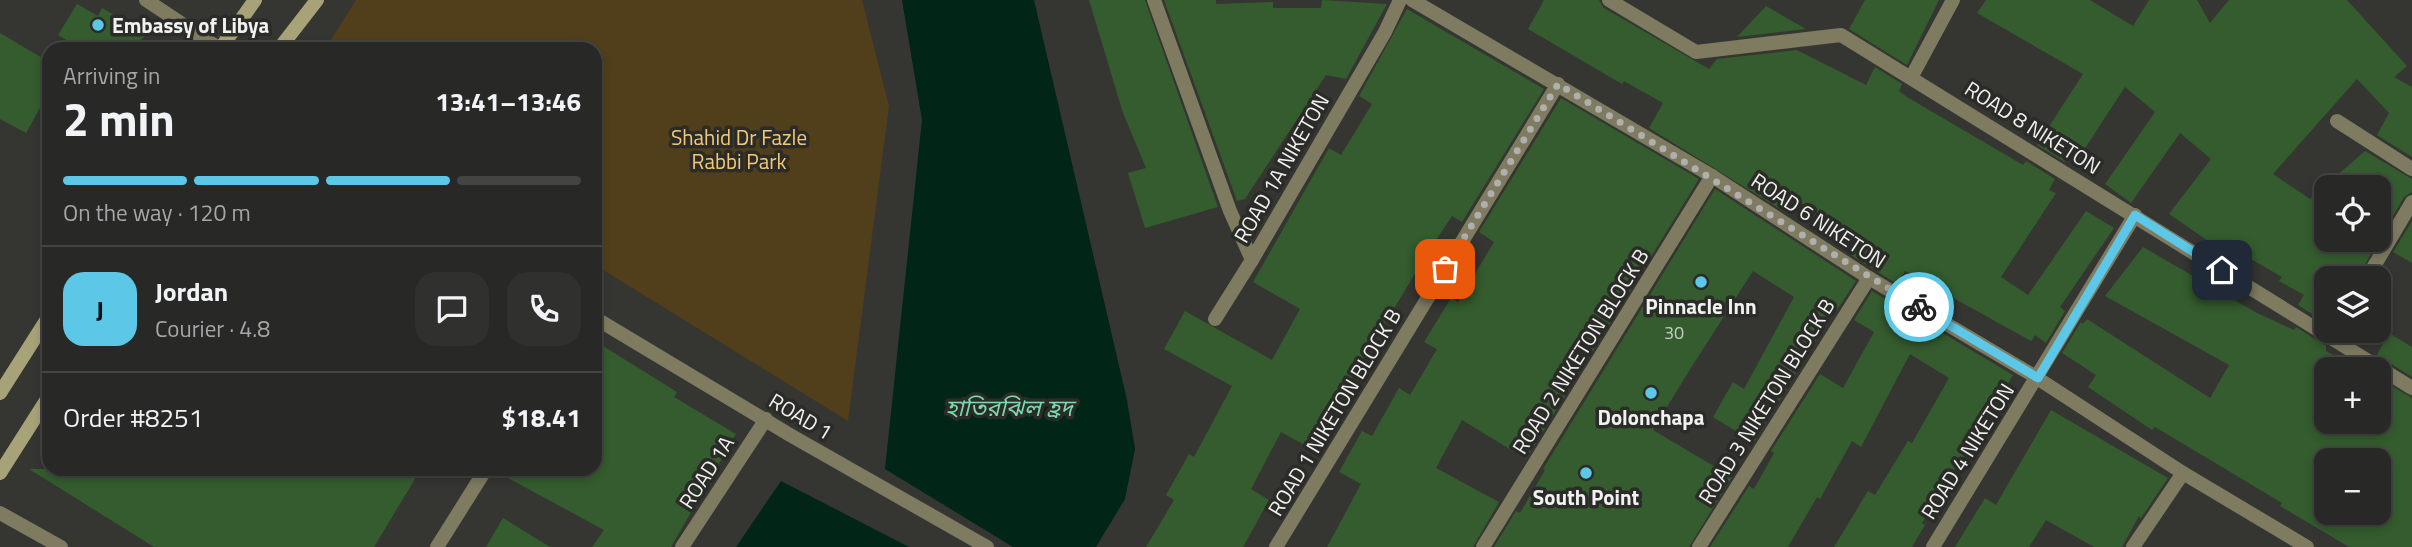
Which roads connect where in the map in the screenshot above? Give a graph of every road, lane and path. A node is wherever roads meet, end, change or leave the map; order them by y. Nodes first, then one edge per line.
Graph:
1 (146, 0) edge
2 (255, 0) edge
3 (317, 0) edge
4 (1154, 0) edge
5 (1400, 0) edge
6 (1412, 0) edge
7 (1609, 0) edge
8 (1953, 0) edge
9 (209, 42) edge
10 (225, 42) edge
11 (284, 42) edge
12 (1912, 76) junction
13 (1558, 84) junction
14 (2337, 121) dead end
15 (2412, 169) edge
16 (1712, 176) junction
17 (2412, 202) edge
18 (2135, 215) junction
19 (1252, 260) junction
20 (2374, 266) edge
21 (1868, 278) junction
22 (1215, 319) dead end
23 (602, 322) edge
24 (2314, 322) edge
25 (42, 327) edge
26 (2347, 343) edge
27 (2038, 378) junction
28 (2412, 388) edge
29 (0, 393) edge
30 (42, 407) edge
31 (766, 419) junction
32 (0, 473) edge
33 (2183, 473) junction
34 (482, 476) edge
35 (0, 513) edge
36 (61, 547) edge
37 (437, 547) edge
38 (682, 547) edge
39 (987, 547) edge
40 (1276, 547) edge
41 (1483, 547) edge
42 (1699, 547) edge
43 (1933, 547) edge
44 (2133, 547) edge
45 (2307, 547) edge

1 - 9 street
2 - 10 main road
3 - 11 main road
4 - 19 street, ROAD 1A NIKETON
5 - 19 street, ROAD 1A NIKETON
6 - 13 street, ROAD 6 NIKETON
7 - 12 street, ROAD 8 NIKETON
8 - 12 street
12 - 18 street, ROAD 8 NIKETON
13 - 16 street, ROAD 6 NIKETON
13 - 40 street, ROAD 1 NIKETON BLOCK B
14 - 15 street
16 - 21 street, ROAD 6 NIKETON
16 - 41 street, ROAD 2 NIKETON BLOCK B
17 - 20 street
18 - 24 street, ROAD 8 NIKETON
18 - 27 street, ROAD 4 NIKETON
19 - 22 street
21 - 27 street, ROAD 6 NIKETON
21 - 42 street, ROAD 3 NIKETON BLOCK B
23 - 31 street, ROAD 1
25 - 29 main road
26 - 28 street, ROAD 8 NIKETON
27 - 33 street, ROAD 6 NIKETON
27 - 43 street, ROAD 4 NIKETON
30 - 32 main road
31 - 38 street, ROAD 1A
31 - 39 street, ROAD 1
33 - 44 street
33 - 45 street, ROAD 6 NIKETON
34 - 37 street
35 - 36 street

